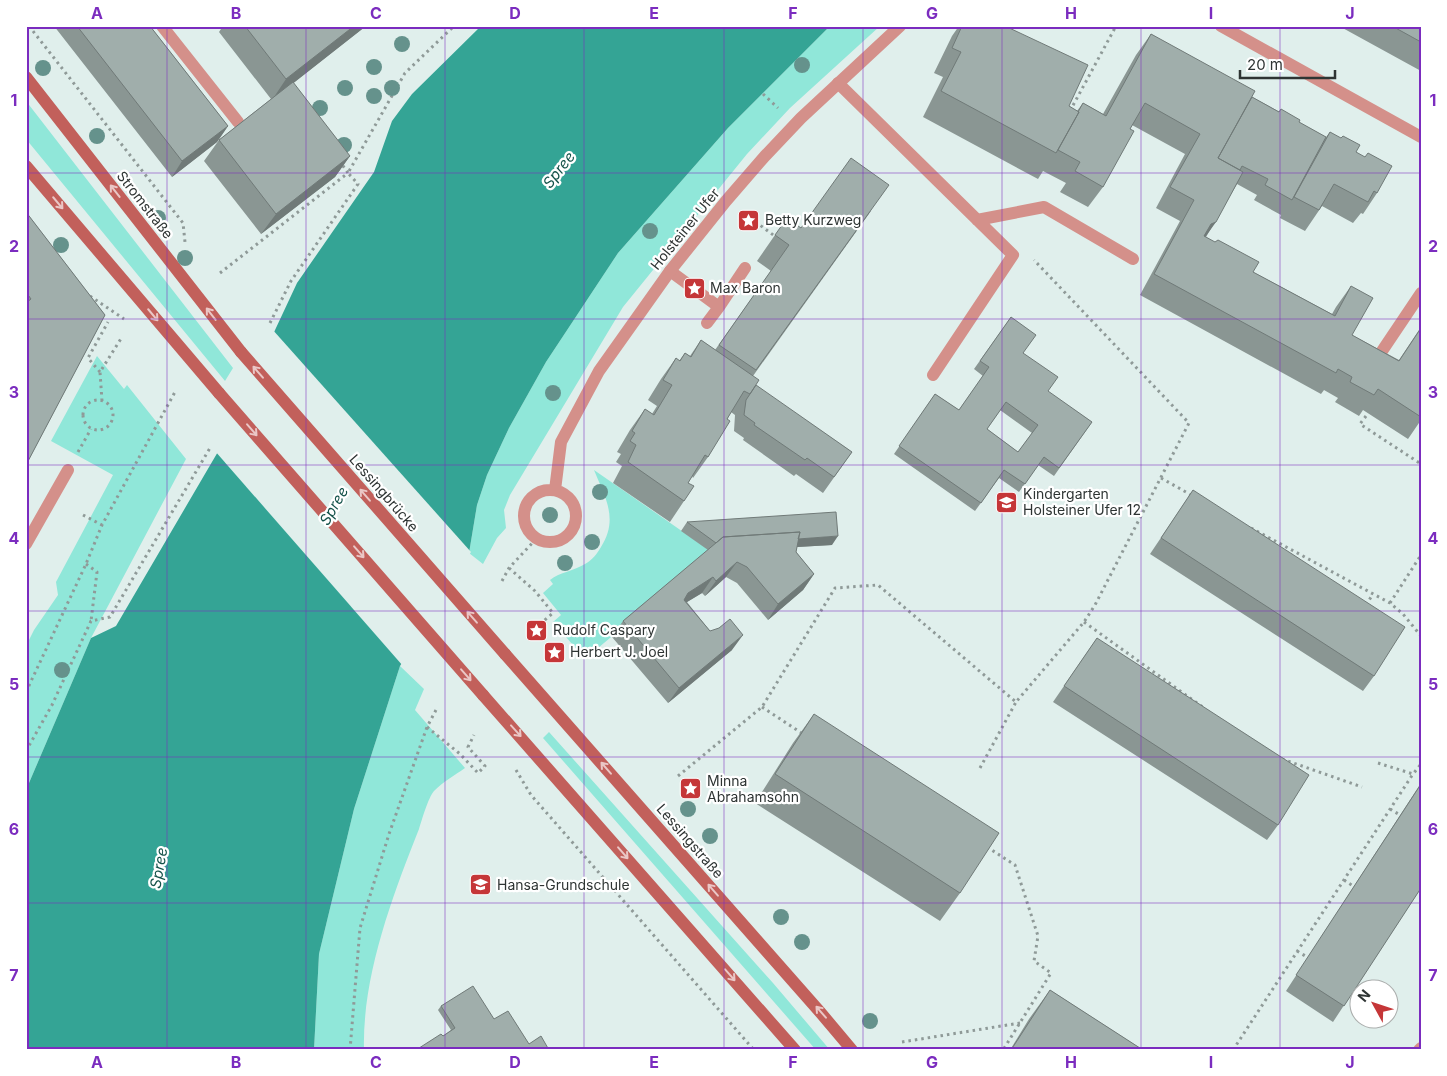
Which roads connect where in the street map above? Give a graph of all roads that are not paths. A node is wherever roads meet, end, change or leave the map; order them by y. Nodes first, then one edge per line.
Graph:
1 (162, 26) edge
2 (900, 26) edge
3 (1221, 26) edge
4 (26, 77) edge
5 (838, 84) junction
6 (238, 122) edge
7 (1421, 137) edge
8 (26, 166) edge
9 (977, 220) junction
10 (1133, 259) dead end
11 (745, 268) dead end
12 (670, 270) junction
13 (1421, 293) edge
14 (718, 307) junction
15 (707, 323) dead end
16 (241, 352) joint
17 (1374, 363) edge
18 (933, 375) dead end
19 (68, 470) dead end
20 (555, 490) junction
21 (26, 544) edge
22 (504, 654) joint
23 (795, 1050) edge
24 (852, 1050) edge

1 - 6 street
2 - 5 street, Holsteiner Ufer
3 - 7 street
16 -> 4 main road, Stromstraße
5 - 9 street
5 - 12 street, Holsteiner Ufer
8 -> 23 main road, bridge
9 - 10 street
9 - 18 street
11 - 14 street
12 - 14 street
12 - 20 street, Holsteiner Ufer
13 - 17 street
14 - 15 street
22 -> 16 main road, Lessingbrücke, bridge
19 - 21 street
20 - 20 street
24 -> 22 main road, Lessingstraße

